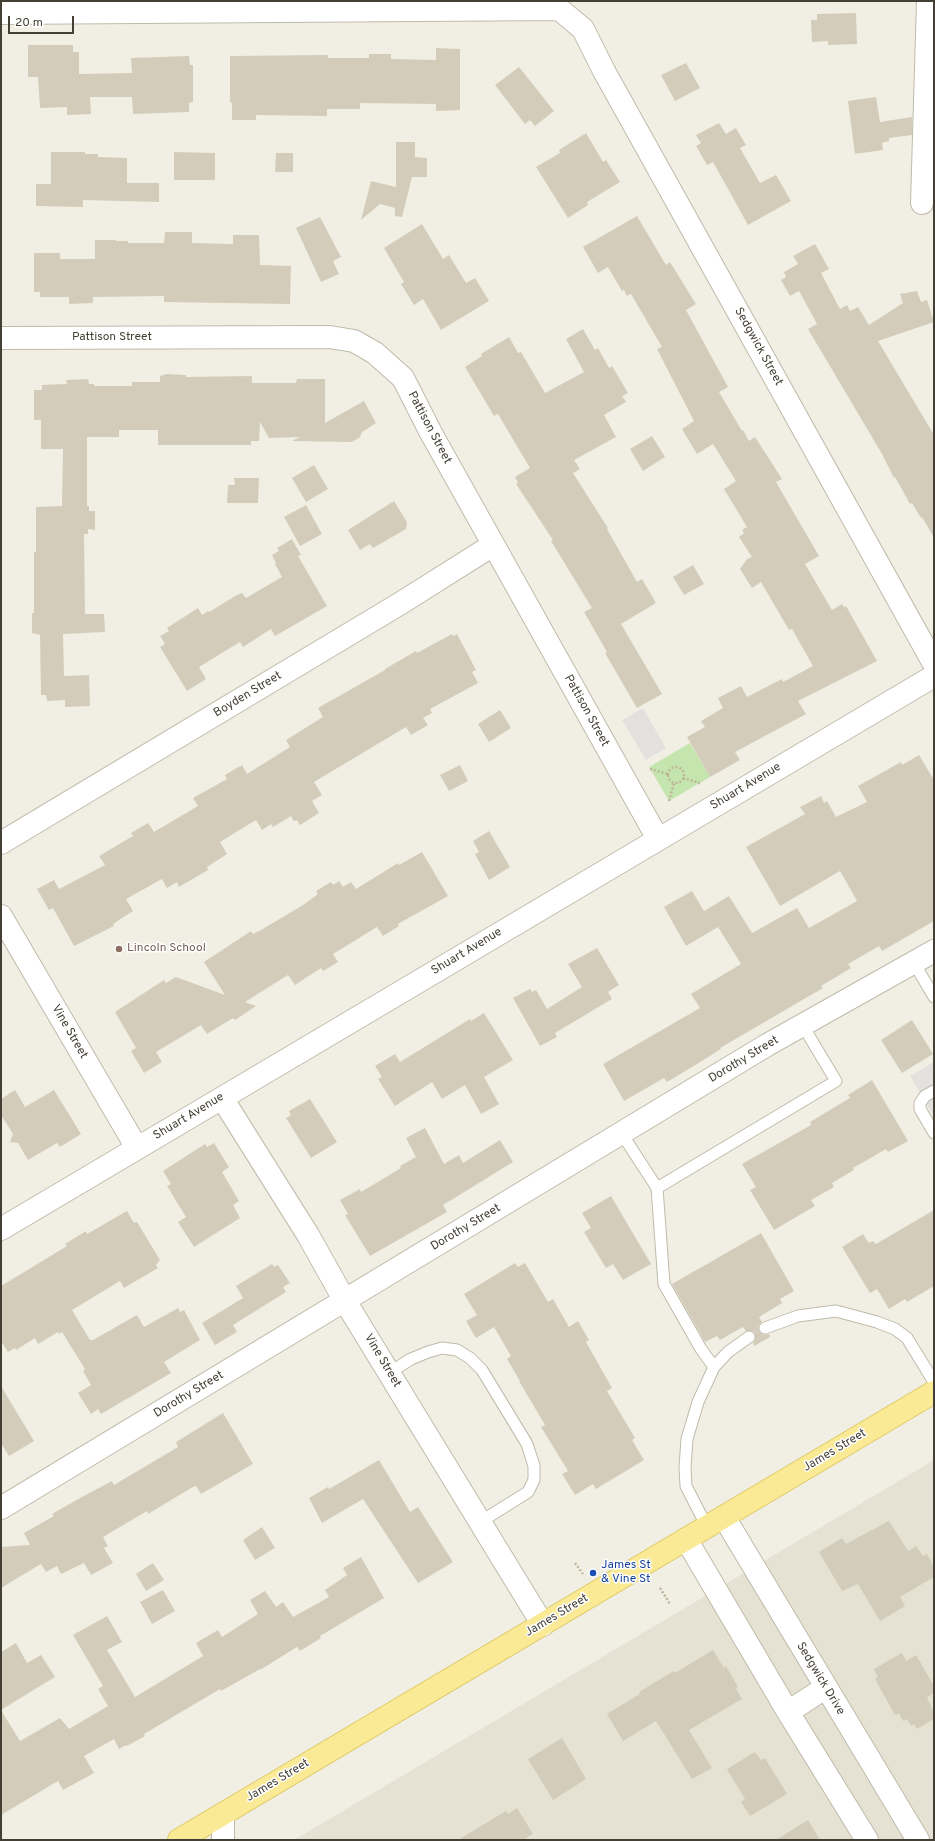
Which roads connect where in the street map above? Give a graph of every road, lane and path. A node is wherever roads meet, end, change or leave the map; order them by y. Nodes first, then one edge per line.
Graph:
1 (928, 1) edge
2 (96, 6) edge
3 (244, 6) edge
4 (1, 13) edge
5 (922, 203) dead end
6 (1, 338) edge
7 (493, 545) junction
8 (934, 664) edge
9 (934, 676) edge
10 (650, 769) dead end
11 (668, 774) junction
12 (683, 778) junction
13 (674, 783) junction
14 (700, 783) dead end
15 (669, 802) dead end
16 (658, 839) junction
17 (1, 843) edge
18 (1, 916) edge
19 (934, 951) edge
20 (914, 963) junction
21 (934, 997) edge
22 (802, 1026) junction
23 (934, 1091) edge
24 (222, 1098) junction
25 (934, 1133) edge
26 (622, 1134) junction
27 (137, 1148) junction
28 (657, 1188) junction
29 (1, 1229) edge
30 (345, 1301) junction
31 (765, 1328) dead end
32 (749, 1337) dead end
33 (714, 1368) junction
34 (389, 1373) junction
35 (934, 1382) edge
36 (934, 1392) edge
37 (1, 1508) edge
38 (480, 1522) junction
39 (715, 1522) junction
40 (686, 1539) junction
41 (575, 1563) dead end
42 (585, 1578) dead end
43 (660, 1588) dead end
44 (670, 1604) dead end
45 (543, 1625) junction
46 (825, 1688) junction
47 (788, 1712) junction
48 (223, 1814) junction
49 (911, 1838) edge
50 (179, 1840) edge
51 (223, 1840) edge
52 (867, 1840) edge

1 - 5 street
2 - 3 street
2 - 4 street
3 - 8 street, Sedgwick Street
6 - 7 street, Pattison Street
7 - 16 street, Pattison Street
7 - 17 street, Boyden Street
9 - 16 street, Shuart Avenue
10 - 11 path
11 - 12 path
11 - 13 path
12 - 13 path
12 - 14 path
13 - 15 path
16 - 24 street, Shuart Avenue
18 - 27 street, Vine Street
19 - 20 street, Dorothy Street
20 - 21 lane
20 - 22 street, Dorothy Street
22 - 26 street, Dorothy Street
22 - 28 lane
23 - 25 lane
24 - 27 street, Shuart Avenue
24 - 30 street, Vine Street
26 - 28 lane
26 - 30 street, Dorothy Street
27 - 29 street, Shuart Avenue
28 - 33 lane
30 - 34 street, Vine Street
30 - 37 street, Dorothy Street
31 - 35 lane
32 - 33 lane
33 - 39 lane
34 - 38 street, Vine Street
34 - 38 lane
36 - 39 main road, James Street
38 - 45 street, Vine Street
39 - 40 main road, James Street
39 - 46 street, Sedgwick Drive
40 - 45 main road, James Street
40 - 47 street
41 - 42 path
43 - 44 path
45 - 48 main road, James Street
46 - 47 street
46 - 49 street, Sedgwick Drive
47 - 52 street
48 - 50 main road, James Street
48 - 51 street

